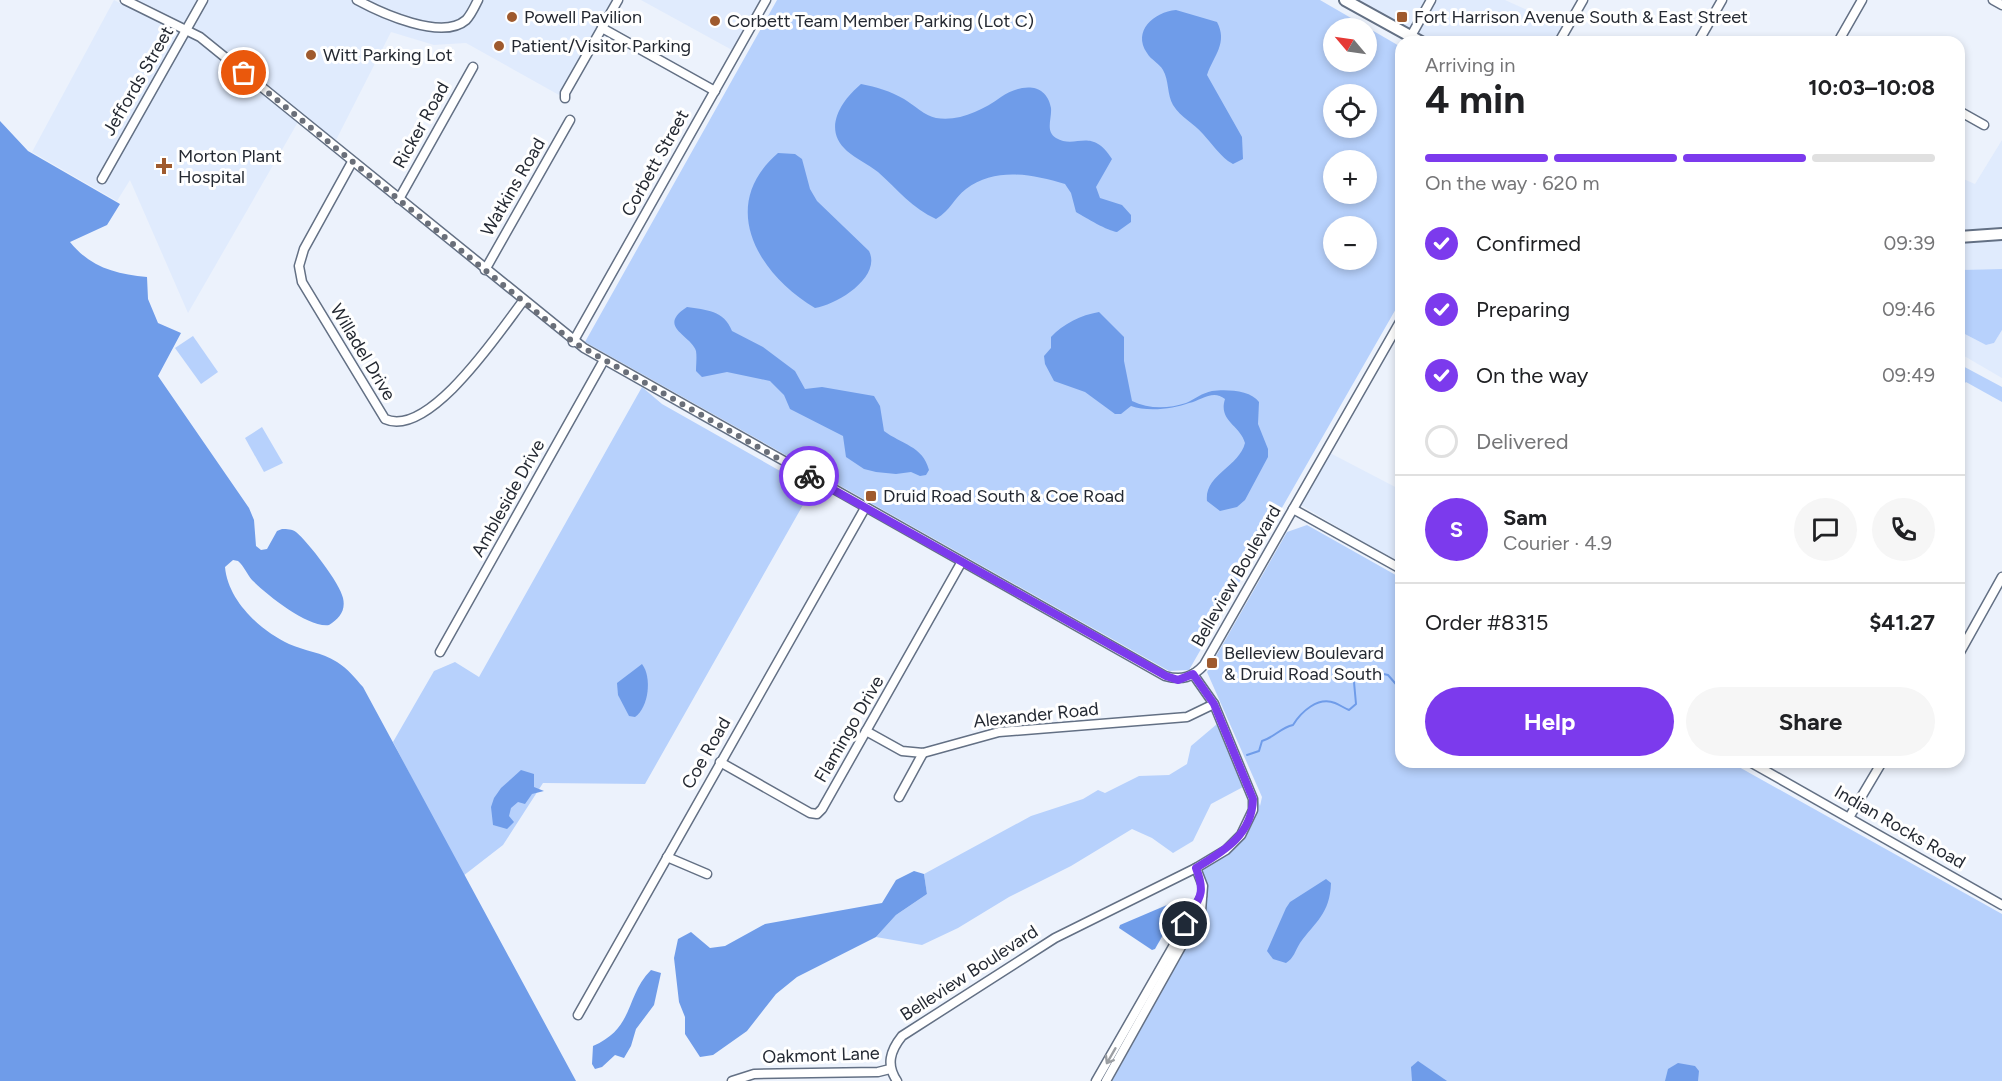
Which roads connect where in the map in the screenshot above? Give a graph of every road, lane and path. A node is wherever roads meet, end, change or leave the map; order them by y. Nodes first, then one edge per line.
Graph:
1 (125, 0) edge
2 (203, 0) edge
3 (357, 0) edge
4 (478, 0) edge
5 (618, 0) edge
6 (766, 0) edge
7 (1346, 0) edge
8 (1431, 0) edge
9 (1583, 0) edge
10 (1722, 0) edge
11 (1862, 0) edge
12 (1993, 0) edge
13 (2002, 5) edge
14 (602, 28) junction
15 (187, 29) junction
16 (1410, 36) edge
17 (1416, 36) edge
18 (1562, 36) edge
19 (1701, 36) edge
20 (1841, 36) edge
21 (473, 67) dead end
22 (715, 91) junction
23 (566, 98) dead end
24 (1965, 114) edge
25 (570, 120) dead end
26 (1984, 125) dead end
27 (352, 162) junction
28 (102, 179) dead end
29 (399, 199) junction
30 (2002, 234) edge
31 (1965, 237) edge
32 (485, 270) junction
33 (523, 301) junction
34 (1395, 330) edge
35 (573, 342) junction
36 (604, 360) junction
37 (865, 508) junction
38 (1293, 509) junction
39 (961, 563) junction
40 (1395, 564) edge
41 (2002, 577) edge
42 (1965, 643) edge
43 (440, 652) dead end
44 (1193, 674) junction
45 (1214, 704) junction
46 (866, 731) junction
47 (923, 753) junction
48 (720, 762) junction
49 (1761, 768) edge
50 (1878, 768) edge
51 (899, 797) dead end
52 (1850, 816) junction
53 (667, 857) junction
54 (1196, 868) junction
55 (707, 874) dead end
56 (1202, 896) junction
57 (2002, 905) edge
58 (578, 1015) dead end
59 (890, 1070) junction
60 (754, 1074) junction
61 (732, 1081) edge
62 (744, 1081) edge
63 (897, 1081) edge
64 (1096, 1081) edge
65 (1106, 1081) edge

1 - 15 street
2 - 15 street, Jeffords Street
3 - 4 street
5 - 14 street
6 - 22 street, Corbett Street
7 - 16 main road
8 - 17 street
9 - 18 street
10 - 19 street
11 - 20 street
12 - 13 street
14 - 22 street
14 - 23 street
15 - 27 street
15 - 28 street, Jeffords Street
21 - 29 street, Ricker Road
22 - 35 street, Corbett Street
24 - 26 street
25 - 32 street, Watkins Road
27 - 29 street
27 - 33 street, Willadel Drive
29 - 32 street
30 - 31 main road
32 - 33 street
33 - 35 street
34 - 38 street, Belleview Boulevard
35 - 36 street
36 - 37 street
36 - 43 street, Ambleside Drive
37 - 39 street
37 - 48 street, Coe Road
38 - 40 street
38 - 44 street, Belleview Boulevard
39 - 44 street
39 - 46 street, Flamingo Drive
41 - 42 street
44 - 45 street, Belleview Boulevard
45 - 47 street, Alexander Road
45 - 54 street, Belleview Boulevard
46 - 47 street, Alexander Road
46 - 48 street, Flamingo Drive
47 - 51 street
48 - 53 street, Coe Road
49 - 52 street, Indian Rocks Road
50 - 52 street
52 - 57 street, Indian Rocks Road
53 - 55 street
53 - 58 street, Coe Road
54 - 56 street
54 - 59 street, Belleview Boulevard
56 -> 64 street
56 - 65 street
59 - 60 street, Oakmont Lane
59 - 63 street
60 - 61 street, Oakmont Lane
60 - 62 street, Oakmont Lane

